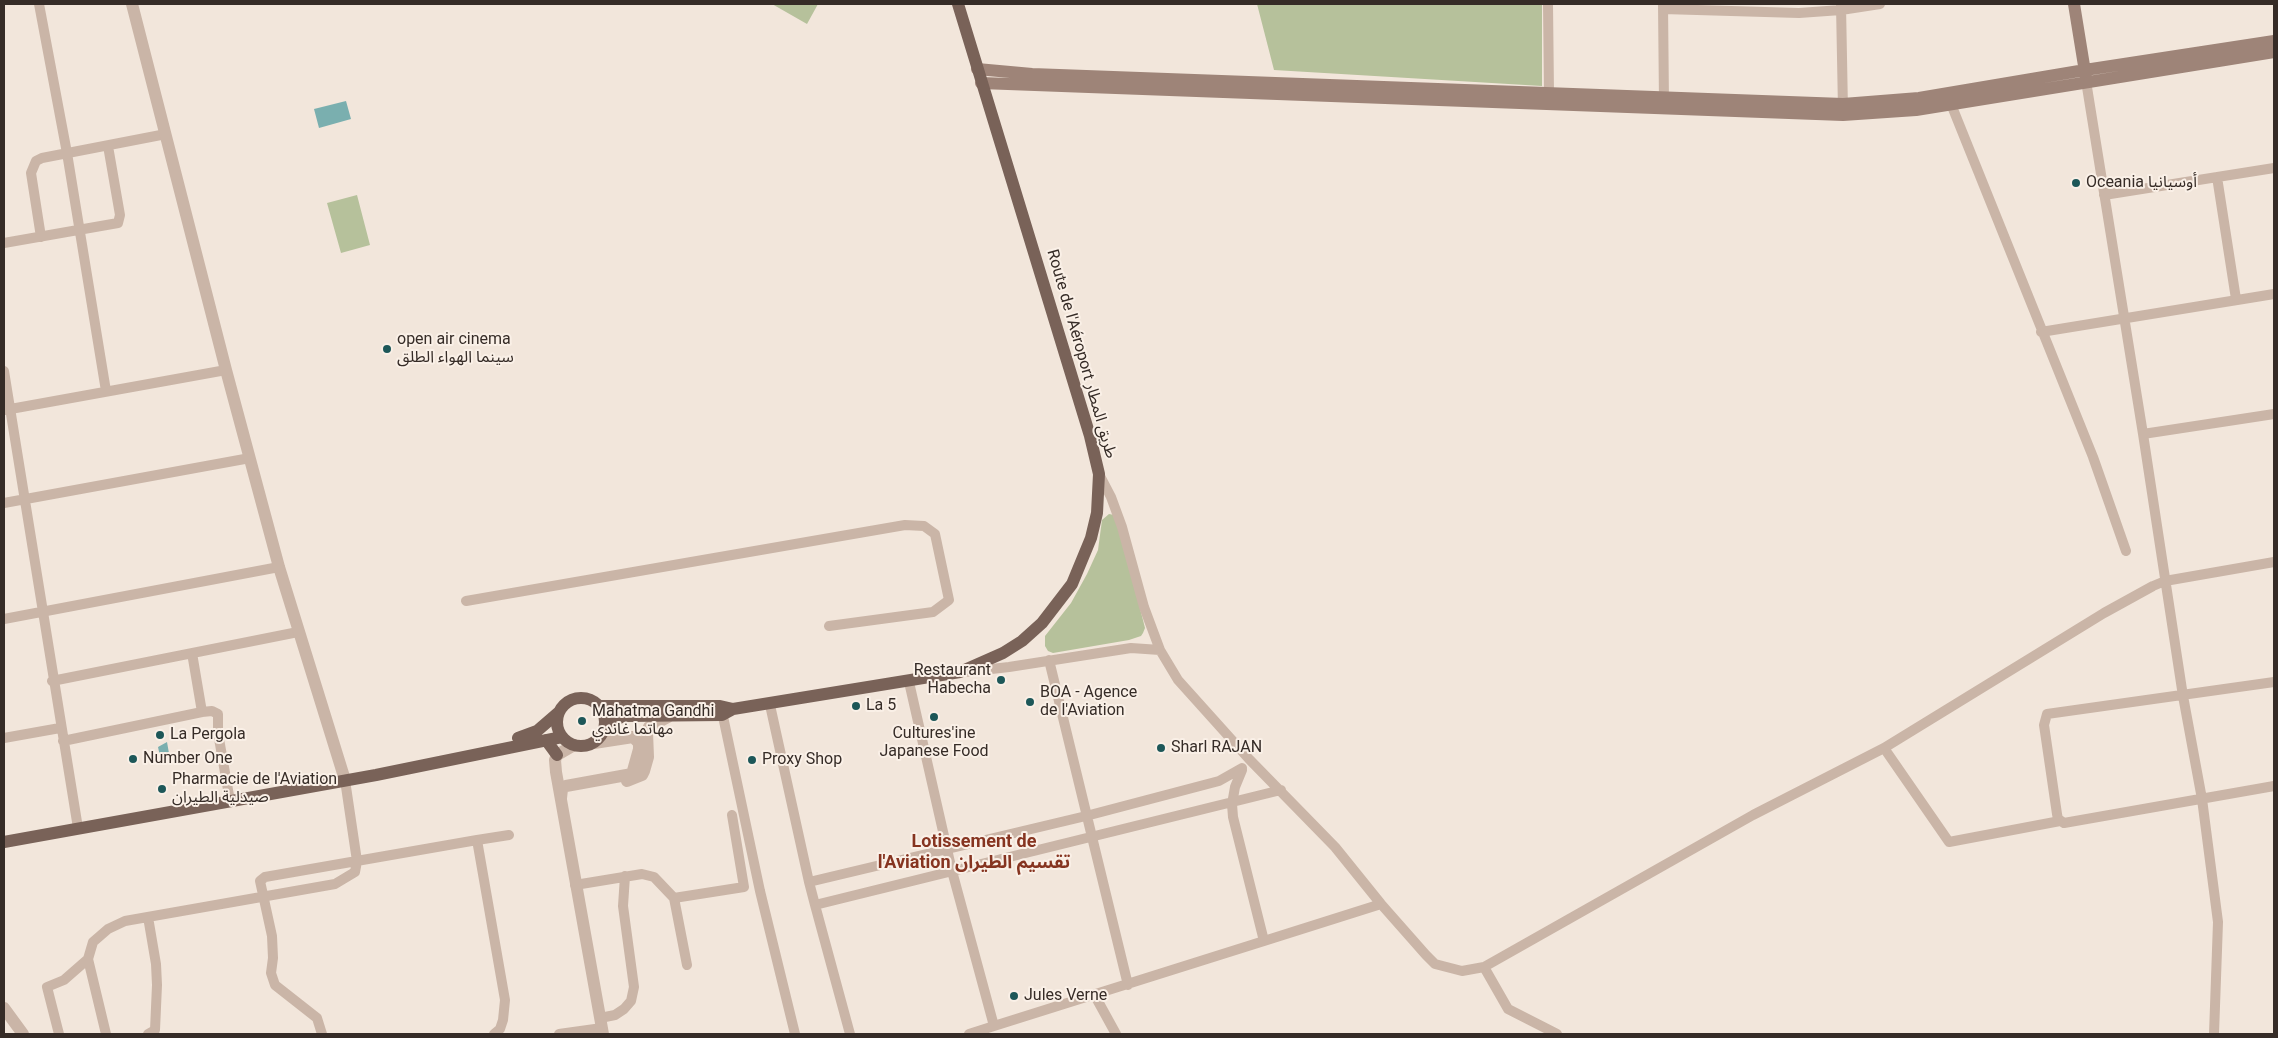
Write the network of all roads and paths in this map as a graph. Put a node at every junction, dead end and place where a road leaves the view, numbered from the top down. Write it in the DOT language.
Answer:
graph roads {
  1 [pos="40,4"];
  2 [pos="132,4"];
  3 [pos="958,4"];
  4 [pos="1548,4"];
  5 [pos="1880,4"];
  6 [pos="2074,4"];
  7 [pos="1663,6"];
  8 [pos="1841,7"];
  9 [pos="2274,41"];
  10 [pos="2274,52"];
  11 [pos="2168,63"];
  12 [pos="977,69"];
  13 [pos="2085,75"];
  14 [pos="981,83"];
  15 [pos="1284,89"];
  16 [pos="1548,93"];
  17 [pos="1664,103"];
  18 [pos="1951,104"];
  19 [pos="1843,110"];
  20 [pos="166,134"];
  21 [pos="108,146"];
  22 [pos="67,153"];
  23 [pos="2274,168"];
  24 [pos="2216,178"];
  25 [pos="2104,195"];
  26 [pos="79,231"];
  27 [pos="41,237"];
  28 [pos="4,243"];
  29 [pos="2274,294"];
  30 [pos="2236,299"];
  31 [pos="2124,317"];
  32 [pos="2041,332"];
  33 [pos="226,370"];
  34 [pos="4,371"];
  35 [pos="106,391"];
  36 [pos="7,409"];
  37 [pos="2274,414"];
  38 [pos="2143,434"];
  39 [pos="250,458"];
  40 [pos="1099,474"];
  41 [pos="25,500"];
  42 [pos="4,503"];
  43 [pos="2126,551"];
  44 [pos="2274,562"];
  45 [pos="279,567"];
  46 [pos="2166,581"];
  47 [pos="466,601"];
  48 [pos="43,611"];
  49 [pos="4,619"];
  50 [pos="829,626"];
  51 [pos="298,632"];
  52 [pos="1160,650"];
  53 [pos="192,653"];
  54 [pos="1050,660"];
  55 [pos="960,672"];
  56 [pos="52,681"];
  57 [pos="909,682"];
  58 [pos="2274,682"];
  59 [pos="2183,696"];
  60 [pos="770,705"];
  61 [pos="599,706"];
  62 [pos="725,710"];
  63 [pos="202,712"];
  64 [pos="559,712"];
  65 [pos="668,716"];
  66 [pos="605,726"];
  67 [pos="60,728"];
  68 [pos="562,737"];
  69 [pos="4,738"];
  70 [pos="546,740"];
  71 [pos="63,741"];
  72 [pos="594,743"];
  73 [pos="574,745"];
  74 [pos="1884,748"];
  75 [pos="479,752"];
  76 [pos="557,755"];
  77 [pos="1249,759"];
  78 [pos="1242,770"];
  79 [pos="345,780"];
  80 [pos="2274,786"];
  81 [pos="1281,790"];
  82 [pos="561,798"];
  83 [pos="2202,799"];
  84 [pos="230,801"];
  85 [pos="1232,804"];
  86 [pos="732,815"];
  87 [pos="1086,816"];
  88 [pos="2060,822"];
  89 [pos="78,828"];
  90 [pos="510,835"];
  91 [pos="1092,838"];
  92 [pos="477,840"];
  93 [pos="4,842"];
  94 [pos="947,848"];
  95 [pos="357,861"];
  96 [pos="952,871"];
  97 [pos="625,876"];
  98 [pos="810,882"];
  99 [pos="575,885"];
  100 [pos="262,897"];
  101 [pos="674,898"];
  102 [pos="1381,904"];
  103 [pos="815,905"];
  104 [pos="148,918"];
  105 [pos="1264,941"];
  106 [pos="88,959"];
  107 [pos="687,965"];
  108 [pos="1484,968"];
  109 [pos="1128,985"];
  110 [pos="1094,994"];
  111 [pos="4,1008"];
  112 [pos="994,1026"];
  113 [pos="601,1027"];
  114 [pos="23,1034"];
  115 [pos="59,1034"];
  116 [pos="106,1034"];
  117 [pos="148,1034"];
  118 [pos="322,1034"];
  119 [pos="494,1034"];
  120 [pos="559,1034"];
  121 [pos="795,1034"];
  122 [pos="850,1034"];
  123 [pos="969,1034"];
  124 [pos="1116,1034"];
  125 [pos="1557,1034"];
  126 [pos="2214,1034"];
  1 -- 22 [label="street"];
  2 -- 20 [label="street"];
  3 -- 12 [label="main road, Route de l'Aéroport طريق المطار"];
  4 -- 16 [label="street"];
  5 -- 8 [label="street"];
  6 -- 13 [label="main road"];
  7 -- 8 [label="street"];
  7 -- 17 [label="street"];
  8 -- 19 [label="street"];
  9 -- 11 [label="main road"];
  10 -- 11 [label="main road"];
  11 -- 13 [label="main road"];
  12 -- 14 [label="main road, Route de l'Aéroport طريق المطار"];
  12 -- 15 [label="main road"];
  13 -- 18 [label="main road"];
  13 -- 19 [label="main road"];
  13 -- 25 [label="street"];
  14 -- 15 [label="main road"];
  14 -- 40 [label="main road, Route de l'Aéroport طريق المطار"];
  15 -- 16 [label="main road"];
  15 -- 17 [label="main road"];
  16 -- 17 [label="main road"];
  17 -- 19 [label="main road"];
  18 -- 19 [label="main road"];
  18 -- 32 [label="street"];
  20 -- 21 [label="street"];
  20 -- 33 [label="street"];
  21 -- 22 [label="street"];
  21 -- 26 [label="street"];
  22 -- 26 [label="street"];
  22 -- 27 [label="street"];
  23 -- 24 [label="street"];
  24 -- 25 [label="street"];
  24 -- 30 [label="street"];
  25 -- 31 [label="street"];
  26 -- 27 [label="street"];
  26 -- 35 [label="street"];
  27 -- 28 [label="street"];
  29 -- 30 [label="street"];
  30 -- 31 [label="street"];
  31 -- 32 [label="street"];
  31 -- 38 [label="street"];
  32 -- 43 [label="street"];
  33 -- 35 [label="street"];
  33 -- 39 [label="street"];
  34 -- 36 [label="street"];
  35 -- 36 [label="street"];
  36 -- 41 [label="street"];
  37 -- 38 [label="street"];
  38 -- 46 [label="street"];
  39 -- 41 [label="street"];
  39 -- 45 [label="street"];
  40 -- 52 [label="street"];
  40 -- 55 [label="main road, Route de l'Aéroport طريق المطار"];
  41 -- 42 [label="street"];
  41 -- 48 [label="street"];
  44 -- 46 [label="street"];
  45 -- 48 [label="street"];
  45 -- 51 [label="street"];
  46 -- 59 [label="street"];
  46 -- 74 [label="street"];
  47 -- 50 [label="street"];
  48 -- 49 [label="street"];
  48 -- 56 [label="street"];
  51 -- 53 [label="street"];
  51 -- 79 [label="street"];
  52 -- 54 [label="street"];
  52 -- 77 [label="street"];
  53 -- 56 [label="street"];
  53 -- 63 [label="street"];
  54 -- 55 [label="street"];
  54 -- 87 [label="street"];
  55 -- 57 [label="main road, Route de l'Aéroport طريق المطار"];
  56 -- 67 [label="street"];
  57 -- 60 [label="main road, Route de l'Aéroport طريق المطار"];
  57 -- 94 [label="street"];
  58 -- 59 [label="street"];
  59 -- 83 [label="street"];
  59 -- 88 [label="street"];
  60 -- 62 [label="main road, Route de l'Aéroport طريق المطار"];
  60 -- 98 [label="street"];
  61 -- 62 [label="main road, Route de l'Aéroport طريق المطار"];
  61 -- 64 [label="main road"];
  61 -- 66 [label="main road"];
  62 -- 65 [label="main road, Route de l'Aéroport طريق المطار"];
  62 -- 121 [label="street"];
  63 -- 71 [label="street"];
  63 -- 84 [label="street"];
  64 -- 68 [label="main road"];
  64 -- 75 [label="main road"];
  65 -- 66 [label="main road, Route de l'Aéroport طريق المطار"];
  65 -- 82 [label="street"];
  66 -- 72 [label="main road"];
  67 -- 69 [label="street"];
  67 -- 71 [label="street"];
  68 -- 70 [label="main road"];
  68 -- 73 [label="main road"];
  70 -- 75 [label="main road"];
  70 -- 76 [label="main road"];
  71 -- 89 [label="street"];
  72 -- 73 [label="main road"];
  72 -- 82 [label="street"];
  73 -- 76 [label="street"];
  74 -- 88 [label="street"];
  74 -- 108 [label="street"];
  75 -- 79 [label="main road"];
  76 -- 82 [label="street"];
  77 -- 78 [label="street"];
  77 -- 81 [label="street"];
  78 -- 85 [label="street"];
  78 -- 87 [label="street"];
  79 -- 84 [label="main road"];
  79 -- 95 [label="street"];
  80 -- 83 [label="street"];
  81 -- 85 [label="street"];
  81 -- 102 [label="street"];
  82 -- 99 [label="street"];
  83 -- 88 [label="street"];
  83 -- 126 [label="street"];
  84 -- 89 [label="main road"];
  85 -- 91 [label="street"];
  85 -- 105 [label="street"];
  86 -- 101 [label="street"];
  87 -- 91 [label="street"];
  87 -- 94 [label="street"];
  89 -- 93 [label="main road"];
  90 -- 92 [label="street"];
  91 -- 96 [label="street"];
  91 -- 109 [label="street"];
  92 -- 95 [label="street"];
  92 -- 119 [label="street"];
  94 -- 96 [label="street"];
  94 -- 98 [label="street"];
  95 -- 100 [label="street"];
  95 -- 100 [label="street"];
  96 -- 103 [label="street"];
  96 -- 112 [label="street"];
  97 -- 99 [label="street"];
  97 -- 101 [label="street"];
  97 -- 113 [label="street"];
  98 -- 103 [label="street"];
  99 -- 113 [label="street"];
  100 -- 104 [label="street"];
  100 -- 118 [label="street"];
  101 -- 107 [label="street"];
  102 -- 105 [label="street"];
  102 -- 108 [label="street"];
  103 -- 122 [label="street"];
  104 -- 106 [label="street"];
  104 -- 117 [label="street"];
  105 -- 109 [label="street"];
  106 -- 115 [label="street"];
  106 -- 116 [label="street"];
  108 -- 125 [label="street"];
  109 -- 110 [label="street"];
  110 -- 112 [label="street"];
  110 -- 124 [label="street"];
  111 -- 114 [label="street"];
  112 -- 123 [label="street"];
  113 -- 120 [label="street"];
}
